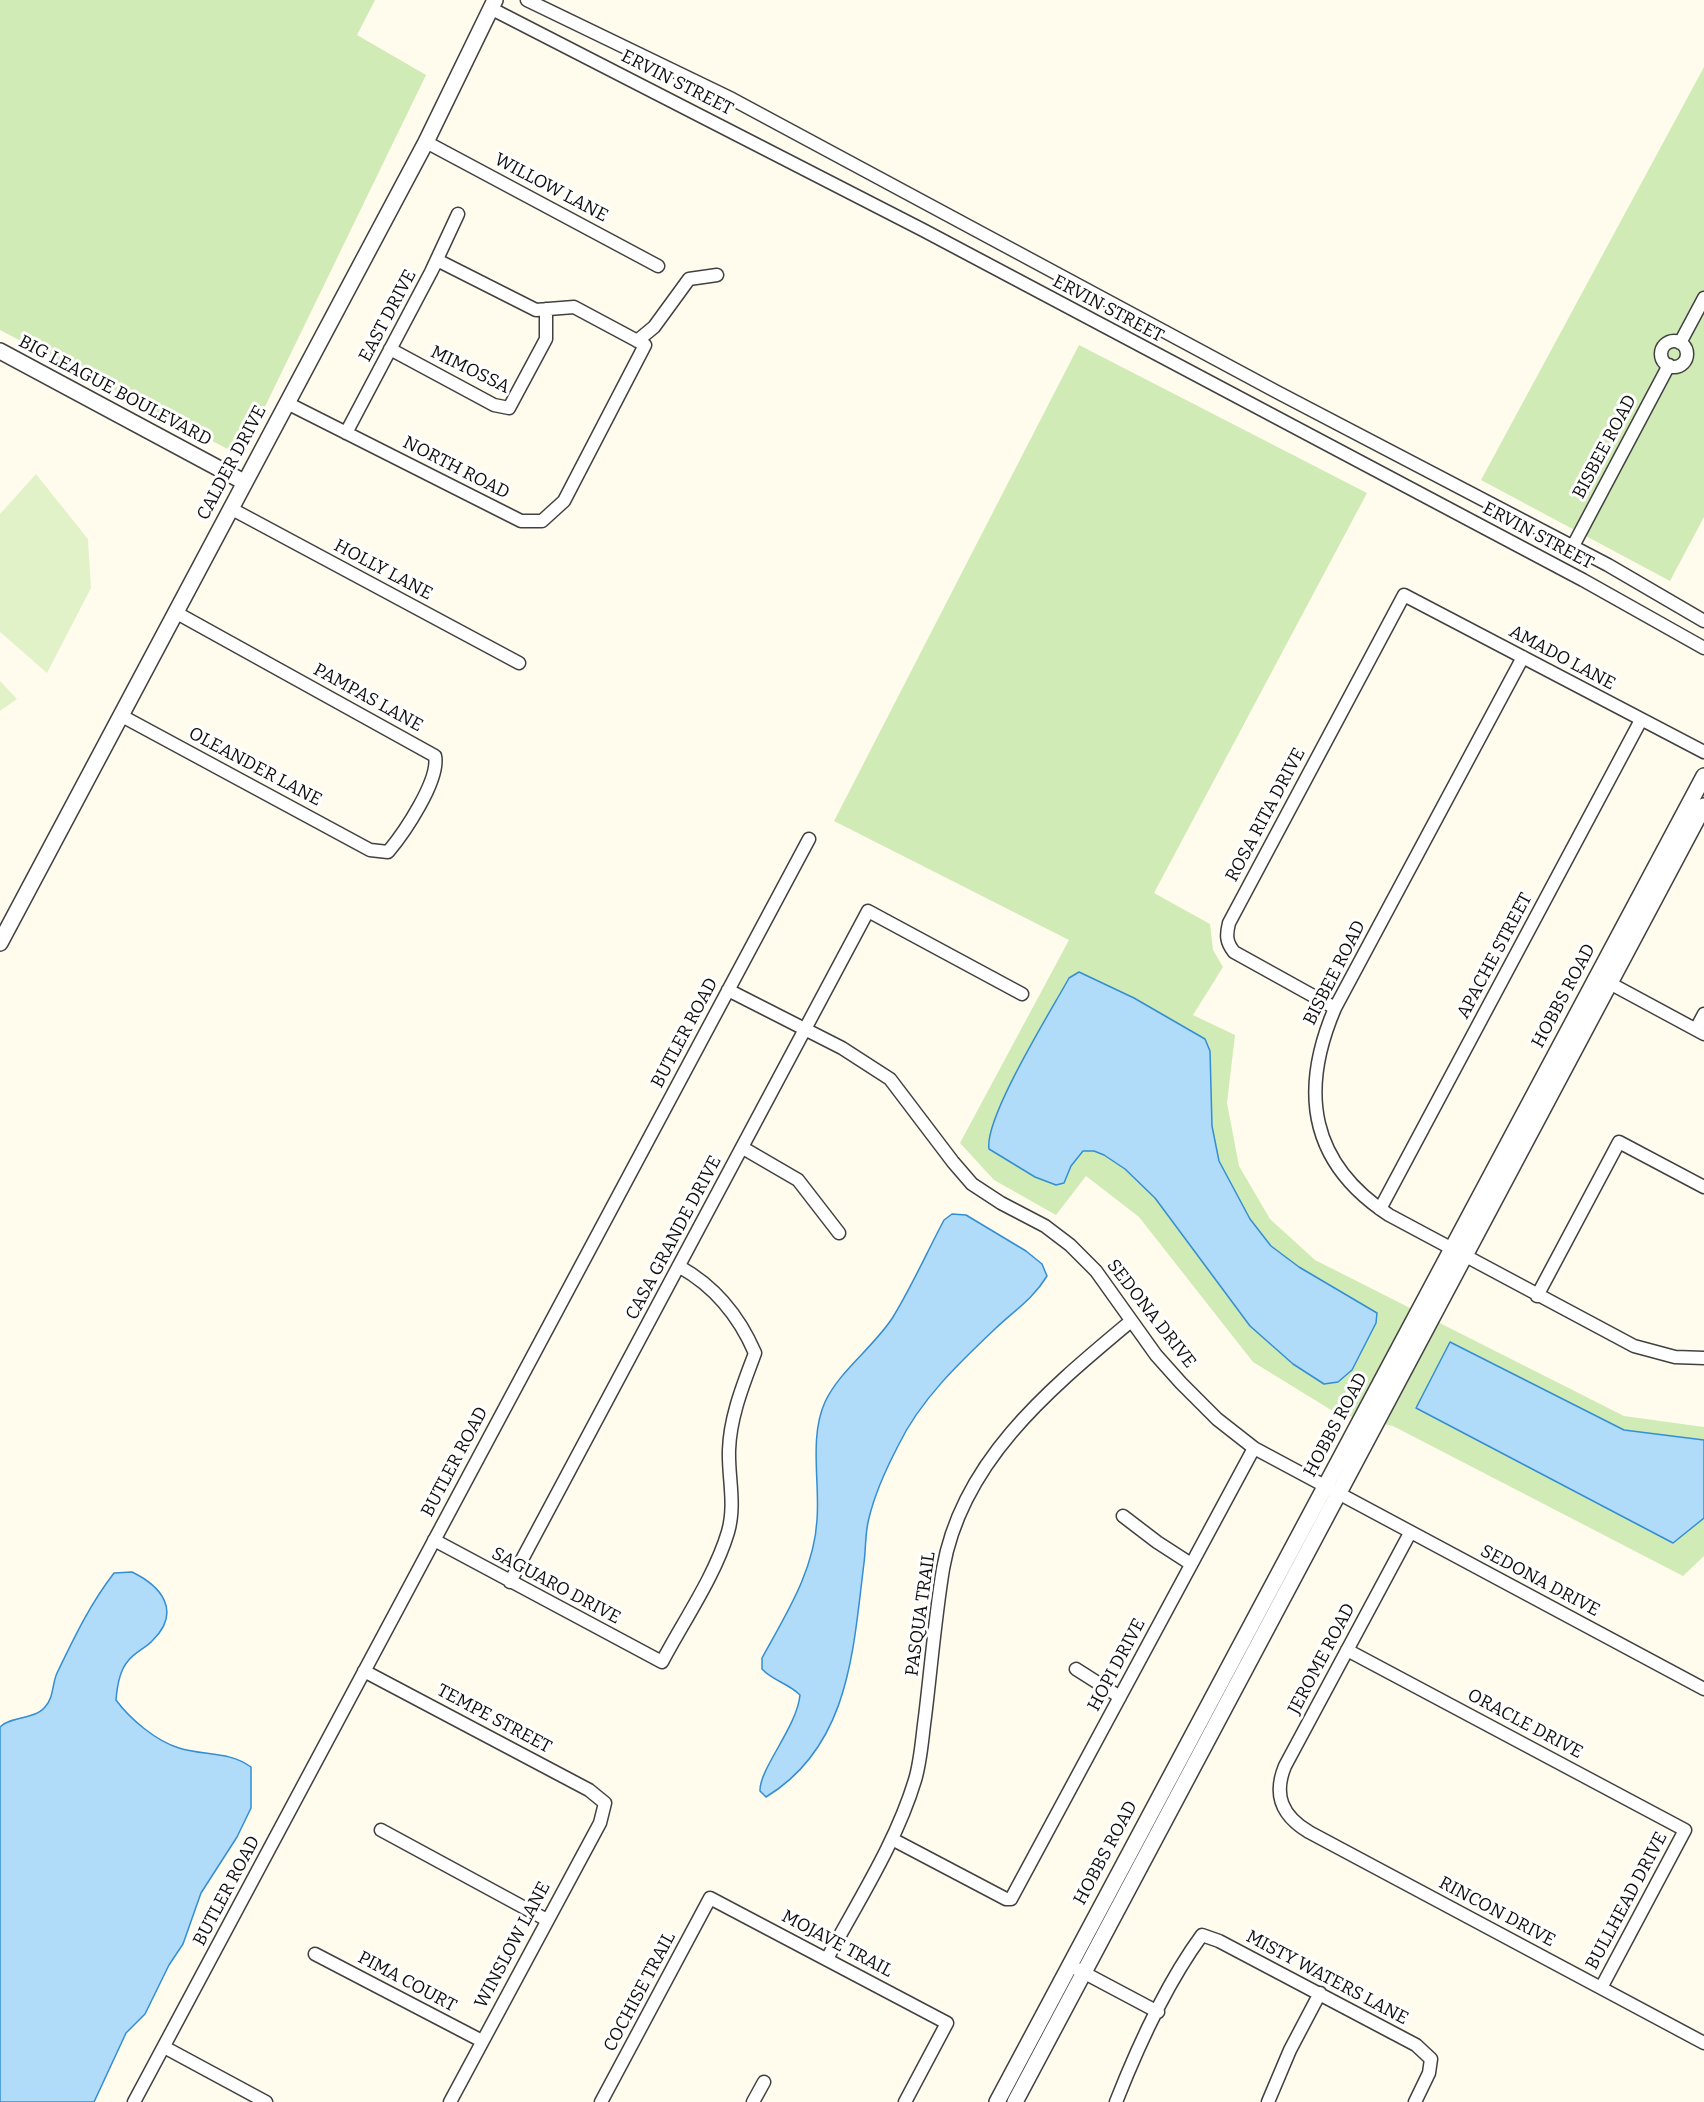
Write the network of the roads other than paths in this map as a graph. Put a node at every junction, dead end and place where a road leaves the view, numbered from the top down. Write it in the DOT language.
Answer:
graph roads {
  1 [pos="527,0"];
  2 [pos="493,5"];
  3 [pos="426,142"];
  4 [pos="458,214"];
  5 [pos="658,266"];
  6 [pos="431,272"];
  7 [pos="717,275"];
  8 [pos="1704,298"];
  9 [pos="546,309"];
  10 [pos="637,341"];
  11 [pos="1680,343"];
  12 [pos="390,350"];
  13 [pos="0,351"];
  14 [pos="1669,365"];
  15 [pos="287,403"];
  16 [pos="346,432"];
  17 [pos="244,482"];
  18 [pos="230,508"];
  19 [pos="1573,546"];
  20 [pos="1404,595"];
  21 [pos="175,612"];
  22 [pos="1704,621"];
  23 [pos="1704,648"];
  24 [pos="1523,657"];
  25 [pos="519,663"];
  26 [pos="120,715"];
  27 [pos="1641,720"];
  28 [pos="1704,752"];
  29 [pos="1704,776"];
  30 [pos="1704,807"];
  31 [pos="809,839"];
  32 [pos="373,850"];
  33 [pos="0,942"];
  34 [pos="1597,976"];
  35 [pos="1612,984"];
  36 [pos="728,990"];
  37 [pos="1022,994"];
  38 [pos="1335,1008"];
  39 [pos="1704,1014"];
  40 [pos="805,1030"];
  41 [pos="1700,1032"];
  42 [pos="743,1148"];
  43 [pos="1704,1187"];
  44 [pos="1380,1209"];
  45 [pos="839,1233"];
  46 [pos="1458,1253"];
  47 [pos="680,1267"];
  48 [pos="1537,1296"];
  49 [pos="1131,1321"];
  50 [pos="1704,1358"];
  51 [pos="1254,1448"];
  52 [pos="1331,1491"];
  53 [pos="1123,1516"];
  54 [pos="1410,1533"];
  55 [pos="434,1540"];
  56 [pos="1191,1564"];
  57 [pos="510,1582"];
  58 [pos="1347,1650"];
  59 [pos="1076,1669"];
  60 [pos="364,1671"];
  61 [pos="1704,1689"];
  62 [pos="1120,1697"];
  63 [pos="605,1803"];
  64 [pos="1281,1805"];
  65 [pos="381,1830"];
  66 [pos="1685,1830"];
  67 [pos="892,1839"];
  68 [pos="710,1898"];
  69 [pos="547,1920"];
  70 [pos="315,1954"];
  71 [pos="827,1959"];
  72 [pos="1069,1965"];
  73 [pos="1083,1973"];
  74 [pos="1601,1988"];
  75 [pos="1320,1993"];
  76 [pos="1158,2012"];
  77 [pos="482,2041"];
  78 [pos="1704,2043"];
  79 [pos="164,2047"];
  80 [pos="764,2082"];
  81 [pos="1000,2097"];
  82 [pos="1016,2101"];
  83 [pos="134,2102"];
  84 [pos="266,2102"];
  85 [pos="450,2102"];
  86 [pos="601,2102"];
  87 [pos="753,2102"];
  88 [pos="905,2102"];
  89 [pos="1116,2102"];
  90 [pos="1268,2102"];
  91 [pos="1415,2102"];
  1 -- 19 [label="street, ERVIN STREET"];
  2 -- 3 [label="street, CALDER DRIVE"];
  2 -- 23 [label="street, ERVIN STREET"];
  3 -- 5 [label="street, WILLOW LANE"];
  3 -- 15 [label="street, CALDER DRIVE"];
  4 -- 6 [label="street, EAST DRIVE"];
  6 -- 9 [label="street"];
  6 -- 12 [label="street, EAST DRIVE"];
  7 -- 10 [label="street"];
  8 -- 11 [label="street"];
  9 -- 10 [label="street"];
  9 -- 12 [label="street, MIMOSSA"];
  10 -- 16 [label="street, NORTH ROAD"];
  11 -- 14 [label="street"];
  11 -- 14 [label="street"];
  12 -- 16 [label="street, EAST DRIVE"];
  13 -- 17 [label="street, BIG LEAGUE BOULEVARD"];
  14 -- 19 [label="street, BISBEE ROAD"];
  15 -- 16 [label="street, NORTH ROAD"];
  15 -- 17 [label="street, CALDER DRIVE"];
  17 -- 18 [label="street, CALDER DRIVE"];
  18 -- 21 [label="street, CALDER DRIVE"];
  18 -- 25 [label="street, HOLLY LANE"];
  19 -- 22 [label="street, ERVIN STREET"];
  20 -- 24 [label="street, AMADO LANE"];
  20 -- 38 [label="street, ROSA RITA DRIVE"];
  21 -- 26 [label="street, CALDER DRIVE"];
  21 -- 32 [label="street, PAMPAS LANE"];
  24 -- 27 [label="street, AMADO LANE"];
  24 -- 38 [label="street, BISBEE ROAD"];
  26 -- 32 [label="street, OLEANDER LANE"];
  26 -- 33 [label="street, CALDER DRIVE"];
  27 -- 28 [label="street, AMADO LANE"];
  27 -- 44 [label="street, APACHE STREET"];
  29 -- 34 [label="street, HOBBS ROAD"];
  30 -- 35 [label="street, HOBBS ROAD"];
  31 -- 36 [label="street, BUTLER ROAD"];
  34 -- 35 [label="street"];
  34 -- 46 [label="street, HOBBS ROAD"];
  35 -- 41 [label="street"];
  35 -- 46 [label="street, HOBBS ROAD"];
  36 -- 40 [label="street, SEDONA DRIVE"];
  36 -- 55 [label="street, BUTLER ROAD"];
  37 -- 40 [label="street, CASA GRANDE DRIVE"];
  38 -- 44 [label="street, BISBEE ROAD"];
  39 -- 41 [label="street"];
  40 -- 42 [label="street, CASA GRANDE DRIVE"];
  40 -- 49 [label="street, SEDONA DRIVE"];
  42 -- 45 [label="street"];
  42 -- 47 [label="street, CASA GRANDE DRIVE"];
  43 -- 48 [label="street"];
  44 -- 46 [label="street, BISBEE ROAD"];
  46 -- 48 [label="street, BISBEE ROAD"];
  46 -- 52 [label="street, HOBBS ROAD"];
  47 -- 57 [label="street, CASA GRANDE DRIVE"];
  47 -- 57 [label="street, SAGUARO DRIVE"];
  48 -- 50 [label="street, BISBEE ROAD"];
  49 -- 51 [label="street, SEDONA DRIVE"];
  49 -- 67 [label="street, PASQUA TRAIL"];
  51 -- 52 [label="street, SEDONA DRIVE"];
  51 -- 56 [label="street, HOPI DRIVE"];
  52 -- 54 [label="street, SEDONA DRIVE"];
  52 -- 72 [label="street, HOBBS ROAD"];
  52 -- 73 [label="street, HOBBS ROAD"];
  53 -- 56 [label="street"];
  54 -- 58 [label="street, JEROME ROAD"];
  54 -- 61 [label="street, SEDONA DRIVE"];
  55 -- 57 [label="street, SAGUARO DRIVE"];
  55 -- 60 [label="street, BUTLER ROAD"];
  56 -- 62 [label="street, HOPI DRIVE"];
  58 -- 64 [label="street, JEROME ROAD"];
  58 -- 66 [label="street, ORACLE DRIVE"];
  59 -- 62 [label="street"];
  60 -- 63 [label="street, TEMPE STREET"];
  60 -- 79 [label="street, BUTLER ROAD"];
  62 -- 67 [label="street, HOPI DRIVE"];
  63 -- 69 [label="street, WINSLOW LANE"];
  64 -- 74 [label="street, RINCON DRIVE"];
  65 -- 69 [label="street"];
  66 -- 74 [label="street, BULLHEAD DRIVE"];
  67 -- 71 [label="street, PASQUA TRAIL"];
  68 -- 71 [label="street, MOJAVE TRAIL"];
  68 -- 86 [label="street, COCHISE TRAIL"];
  69 -- 77 [label="street, WINSLOW LANE"];
  70 -- 77 [label="street, PIMA COURT"];
  71 -- 88 [label="street, MOJAVE TRAIL"];
  72 -- 73 [label="street"];
  72 -- 81 [label="street, HOBBS ROAD"];
  73 -- 76 [label="street"];
  73 -- 82 [label="street, HOBBS ROAD"];
  74 -- 78 [label="street, RINCON DRIVE"];
  75 -- 76 [label="street, MISTY WATERS LANE"];
  75 -- 90 [label="street"];
  75 -- 91 [label="street, MISTY WATERS LANE"];
  76 -- 89 [label="street"];
  77 -- 85 [label="street, WINSLOW LANE"];
  79 -- 83 [label="street, BUTLER ROAD"];
  79 -- 84 [label="street"];
  80 -- 87 [label="street"];
  81 -- 82 [label="street, HOBBS ROAD"];
}
